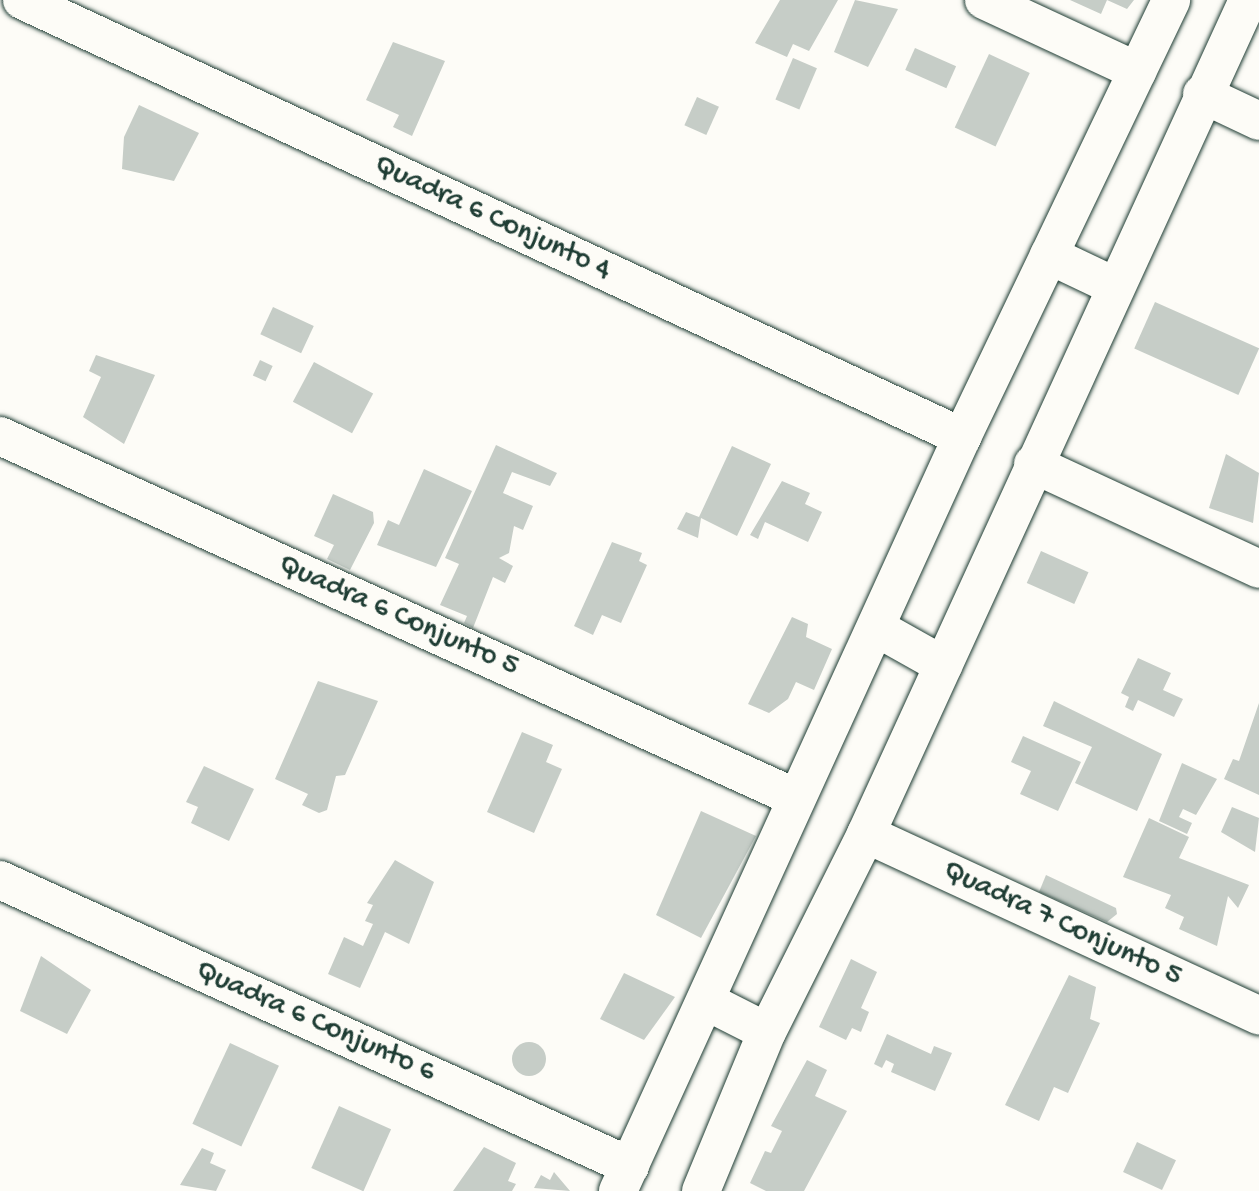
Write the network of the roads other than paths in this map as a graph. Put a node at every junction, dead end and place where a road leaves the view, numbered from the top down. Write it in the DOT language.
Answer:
graph roads {
  1 [pos="22,0"];
  2 [pos="984,0"];
  3 [pos="1171,0"];
  4 [pos="1248,0"];
  5 [pos="1137,71"];
  6 [pos="1202,94"];
  7 [pos="1259,121"];
  8 [pos="1049,255"];
  9 [pos="1114,286"];
  10 [pos="0,436"];
  11 [pos="962,437"];
  12 [pos="1033,464"];
  13 [pos="1259,569"];
  14 [pos="877,628"];
  15 [pos="943,665"];
  16 [pos="796,798"];
  17 [pos="866,834"];
  18 [pos="0,880"];
  19 [pos="706,1001"];
  20 [pos="1259,1016"];
  21 [pos="767,1032"];
  22 [pos="624,1178"];
  23 [pos="701,1191"];
  1 -- 11 [label="street, Quadra 6 Conjunto 4"];
  2 -- 5 [label="street"];
  3 -- 5 [label="street"];
  4 -- 6 [label="street"];
  5 -- 8 [label="street"];
  6 -- 7 [label="street"];
  6 -- 9 [label="street"];
  8 -- 9 [label="street"];
  8 -- 11 [label="street"];
  9 -- 12 [label="street"];
  10 -- 16 [label="street, Quadra 6 Conjunto 5"];
  11 -- 14 [label="street"];
  12 -- 13 [label="street"];
  12 -- 15 [label="street"];
  14 -- 15 [label="street"];
  14 -- 16 [label="street"];
  15 -- 17 [label="street"];
  16 -- 19 [label="street"];
  17 -- 20 [label="street, Quadra 7 Conjunto 5"];
  17 -- 21 [label="street"];
  18 -- 22 [label="street, Quadra 6 Conjunto 6"];
  19 -- 21 [label="street"];
  19 -- 22 [label="street"];
  21 -- 23 [label="street"];
}
